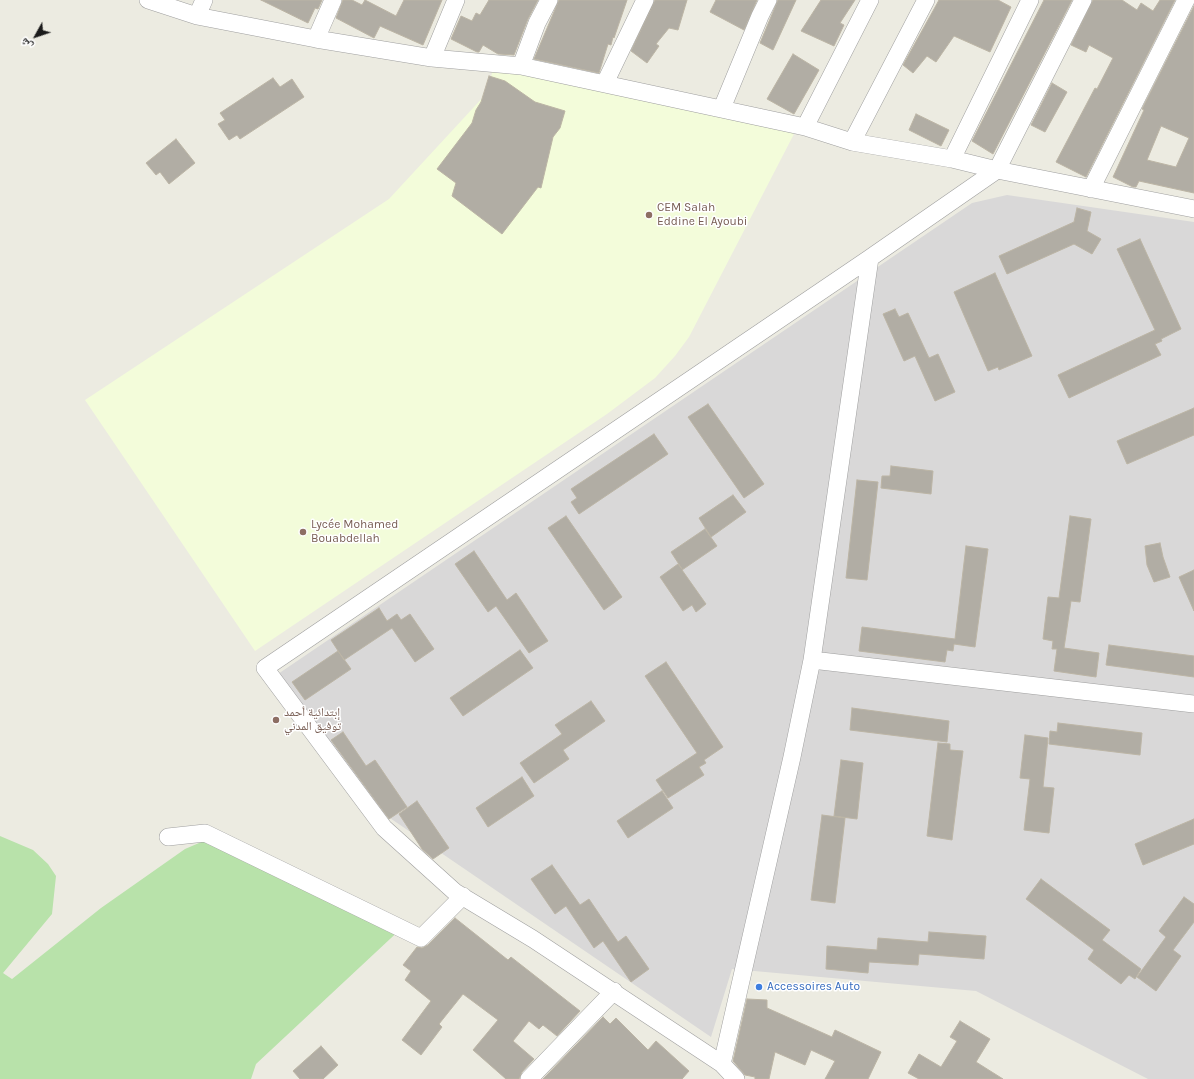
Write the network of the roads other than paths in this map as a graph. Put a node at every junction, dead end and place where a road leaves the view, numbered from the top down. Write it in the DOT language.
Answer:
graph roads {
  1 [pos="148,0"];
  2 [pos="204,0"];
  3 [pos="333,0"];
  4 [pos="456,0"];
  5 [pos="549,0"];
  6 [pos="645,0"];
  7 [pos="768,0"];
  8 [pos="870,0"];
  9 [pos="926,0"];
  10 [pos="1030,0"];
  11 [pos="1083,0"];
  12 [pos="1186,0"];
  13 [pos="197,16"];
  14 [pos="316,39"];
  15 [pos="432,58"];
  16 [pos="521,66"];
  17 [pos="605,83"];
  18 [pos="722,108"];
  19 [pos="805,127"];
  20 [pos="852,142"];
  21 [pos="952,159"];
  22 [pos="997,170"];
  23 [pos="1091,188"];
  24 [pos="1194,209"];
  25 [pos="870,258"];
  26 [pos="812,660"];
  27 [pos="1194,704"];
  28 [pos="168,837"];
  29 [pos="463,896"];
  30 [pos="614,992"];
  31 [pos="722,1064"];
  32 [pos="529,1079"];
  33 [pos="736,1079"];
  1 -- 13 [label="street"];
  2 -- 13 [label="street"];
  3 -- 14 [label="street"];
  4 -- 15 [label="street"];
  5 -- 16 [label="street"];
  6 -- 17 [label="street"];
  7 -- 18 [label="street"];
  8 -- 19 [label="street"];
  9 -- 20 [label="street"];
  10 -- 21 [label="street"];
  11 -- 22 [label="street"];
  12 -- 23 [label="street"];
  13 -- 14 [label="street"];
  14 -- 15 [label="street"];
  15 -- 16 [label="street"];
  16 -- 17 [label="street"];
  17 -- 18 [label="street"];
  18 -- 19 [label="street"];
  19 -- 20 [label="street"];
  20 -- 21 [label="street"];
  21 -- 22 [label="street"];
  22 -- 23 [label="street"];
  22 -- 25 [label="street"];
  23 -- 24 [label="street"];
  25 -- 26 [label="street"];
  25 -- 29 [label="street"];
  26 -- 27 [label="street"];
  26 -- 31 [label="street"];
  28 -- 29 [label="street"];
  29 -- 30 [label="street"];
  30 -- 31 [label="street"];
  30 -- 32 [label="street"];
  31 -- 33 [label="street"];
}
